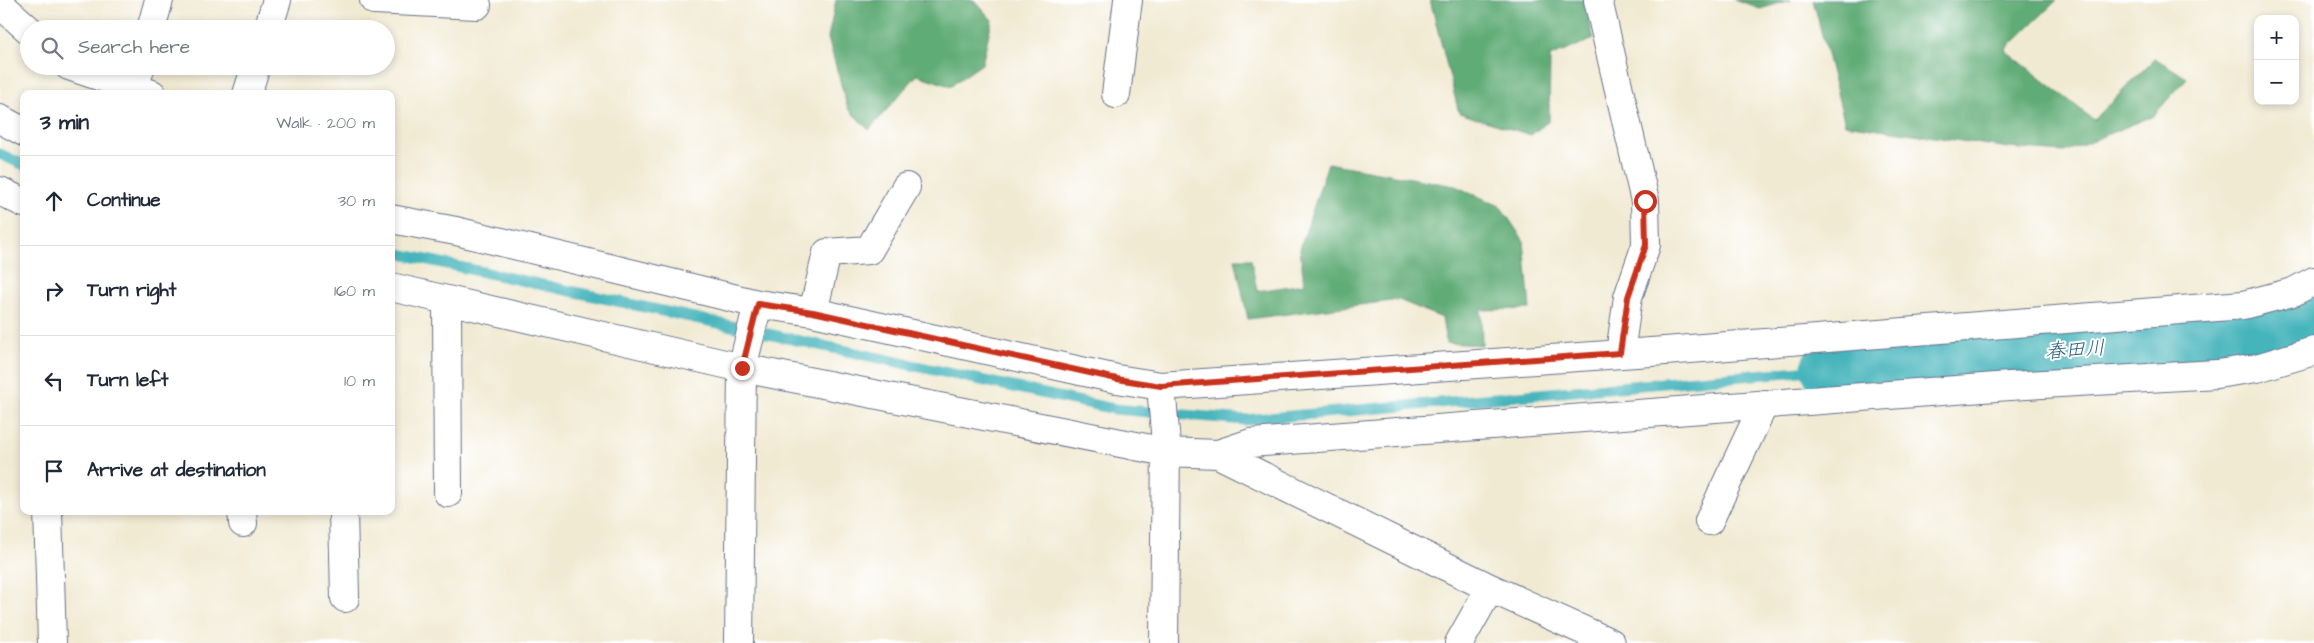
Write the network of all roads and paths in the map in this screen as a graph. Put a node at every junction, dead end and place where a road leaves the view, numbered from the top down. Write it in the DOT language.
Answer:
graph roads {
  1 [pos="159,0"];
  2 [pos="277,0"];
  3 [pos="374,0"];
  4 [pos="1128,0"];
  5 [pos="1598,0"];
  6 [pos="0,4"];
  7 [pos="477,5"];
  8 [pos="153,20"];
  9 [pos="271,20"];
  10 [pos="20,22"];
  11 [pos="108,75"];
  12 [pos="253,75"];
  13 [pos="142,83"];
  14 [pos="248,90"];
  15 [pos="1116,94"];
  16 [pos="0,119"];
  17 [pos="20,130"];
  18 [pos="906,186"];
  19 [pos="0,191"];
  20 [pos="20,201"];
  21 [pos="395,220"];
  22 [pos="2314,281"];
  23 [pos="395,288"];
  24 [pos="446,300"];
  25 [pos="758,304"];
  26 [pos="813,312"];
  27 [pos="2314,351"];
  28 [pos="1620,353"];
  29 [pos="742,368"];
  30 [pos="1161,386"];
  31 [pos="1764,404"];
  32 [pos="1166,447"];
  33 [pos="1218,454"];
  34 [pos="448,493"];
  35 [pos="48,515"];
  36 [pos="343,515"];
  37 [pos="1710,520"];
  38 [pos="1490,588"];
  39 [pos="346,598"];
  40 [pos="52,643"];
  41 [pos="739,643"];
  42 [pos="1164,643"];
  43 [pos="1460,643"];
  44 [pos="1612,643"];
  1 -- 8 [label="street"];
  2 -- 9 [label="street"];
  3 -- 7 [label="street"];
  4 -- 15 [label="street"];
  5 -- 28 [label="street"];
  6 -- 10 [label="street"];
  11 -- 13 [label="street"];
  12 -- 14 [label="street"];
  16 -- 17 [label="street"];
  18 -- 26 [label="street"];
  19 -- 20 [label="street"];
  21 -- 25 [label="street"];
  22 -- 28 [label="street"];
  23 -- 24 [label="street"];
  24 -- 29 [label="street"];
  24 -- 34 [label="street"];
  25 -- 26 [label="street"];
  25 -- 29 [label="street"];
  26 -- 30 [label="street"];
  27 -- 31 [label="street"];
  28 -- 30 [label="street"];
  29 -- 32 [label="street"];
  29 -- 41 [label="street"];
  30 -- 32 [label="street"];
  31 -- 33 [label="street"];
  31 -- 37 [label="street"];
  32 -- 33 [label="street"];
  32 -- 42 [label="street"];
  33 -- 38 [label="street"];
  35 -- 40 [label="street"];
  36 -- 39 [label="street"];
  38 -- 43 [label="street"];
  38 -- 44 [label="street"];
}
